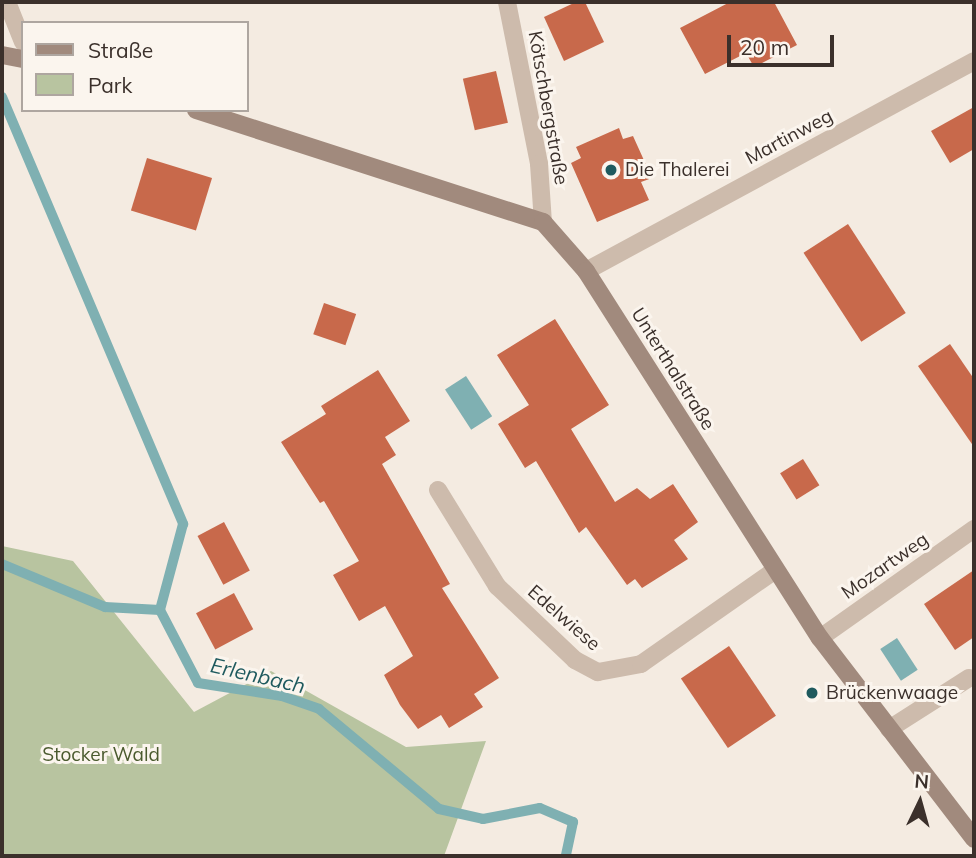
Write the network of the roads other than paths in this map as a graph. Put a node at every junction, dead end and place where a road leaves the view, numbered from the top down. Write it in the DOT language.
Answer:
graph roads {
  1 [pos="6,2"];
  2 [pos="507,2"];
  3 [pos="21,37"];
  4 [pos="974,61"];
  5 [pos="202,112"];
  6 [pos="543,222"];
  7 [pos="586,271"];
  8 [pos="438,490"];
  9 [pos="974,529"];
  10 [pos="775,570"];
  11 [pos="820,638"];
  12 [pos="969,678"];
  13 [pos="889,729"];
  14 [pos="974,839"];
  1 -- 3 [label="street"];
  2 -- 6 [label="street, Kötschbergstraße"];
  4 -- 7 [label="street, Martinweg"];
  5 -- 6 [label="street"];
  6 -- 7 [label="street, Unterthalstraße"];
  7 -- 10 [label="street, Unterthalstraße"];
  8 -- 10 [label="street, Edelwiese"];
  9 -- 11 [label="street, Mozartweg"];
  10 -- 11 [label="street, Unterthalstraße"];
  11 -- 13 [label="street, Unterthalstraße"];
  12 -- 13 [label="street"];
  13 -- 14 [label="street, Unterthalstraße"];
}
